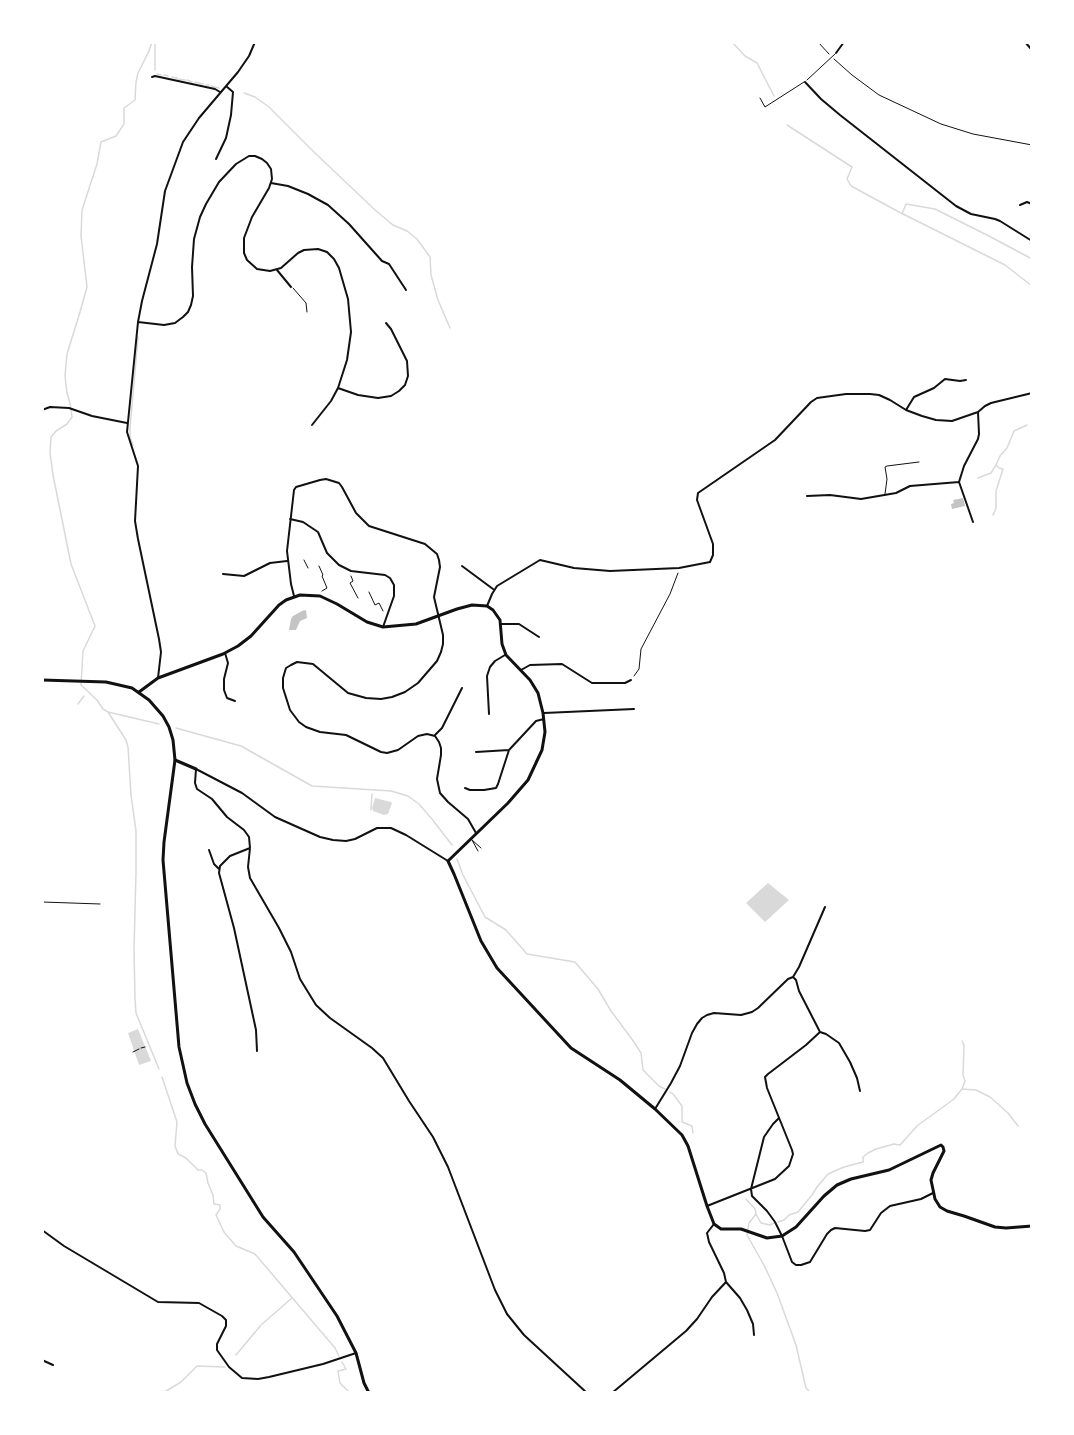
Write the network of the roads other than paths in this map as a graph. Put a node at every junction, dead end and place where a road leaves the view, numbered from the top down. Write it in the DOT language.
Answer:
graph roads {
  1 [pos="255,42"];
  2 [pos="844,42"];
  3 [pos="1025,42"];
  4 [pos="1032,50"];
  5 [pos="836,53"];
  6 [pos="152,77"];
  7 [pos="805,82"];
  8 [pos="226,86"];
  9 [pos="220,92"];
  10 [pos="760,98"];
  11 [pos="216,159"];
  12 [pos="271,183"];
  13 [pos="1032,204"];
  14 [pos="1020,205"];
  15 [pos="1032,241"];
  16 [pos="277,270"];
  17 [pos="291,287"];
  18 [pos="406,290"];
  19 [pos="308,312"];
  20 [pos="138,322"];
  21 [pos="386,323"];
  22 [pos="966,380"];
  23 [pos="338,388"];
  24 [pos="1032,393"];
  25 [pos="42,410"];
  26 [pos="906,410"];
  27 [pos="978,412"];
  28 [pos="127,423"];
  29 [pos="312,425"];
  30 [pos="919,462"];
  31 [pos="959,482"];
  32 [pos="885,495"];
  33 [pos="807,496"];
  34 [pos="290,519"];
  35 [pos="973,522"];
  36 [pos="287,561"];
  37 [pos="462,566"];
  38 [pos="223,574"];
  39 [pos="494,590"];
  40 [pos="294,596"];
  41 [pos="487,606"];
  42 [pos="438,616"];
  43 [pos="501,624"];
  44 [pos="383,627"];
  45 [pos="539,637"];
  46 [pos="225,653"];
  47 [pos="506,655"];
  48 [pos="521,670"];
  49 [pos="158,678"];
  50 [pos="42,680"];
  51 [pos="631,680"];
  52 [pos="462,688"];
  53 [pos="139,692"];
  54 [pos="235,701"];
  55 [pos="634,709"];
  56 [pos="543,713"];
  57 [pos="489,714"];
  58 [pos="544,719"];
  59 [pos="435,736"];
  60 [pos="509,750"];
  61 [pos="476,752"];
  62 [pos="176,760"];
  63 [pos="196,769"];
  64 [pos="465,788"];
  65 [pos="476,833"];
  66 [pos="471,839"];
  67 [pos="250,848"];
  68 [pos="481,848"];
  69 [pos="209,850"];
  70 [pos="478,851"];
  71 [pos="447,861"];
  72 [pos="219,869"];
  73 [pos="825,907"];
  74 [pos="793,977"];
  75 [pos="820,1032"];
  76 [pos="257,1051"];
  77 [pos="860,1091"];
  78 [pos="655,1109"];
  79 [pos="779,1118"];
  80 [pos="750,1189"];
  81 [pos="933,1193"];
  82 [pos="707,1206"];
  83 [pos="714,1224"];
  84 [pos="1032,1226"];
  85 [pos="42,1230"];
  86 [pos="782,1236"];
  87 [pos="726,1282"];
  88 [pos="754,1335"];
  89 [pos="356,1353"];
  90 [pos="42,1360"];
  91 [pos="53,1365"];
  92 [pos="369,1393"];
  93 [pos="587,1393"];
  94 [pos="612,1393"];
  1 -- 8 [label="street"];
  2 -- 5 [label="street"];
  3 -- 4 [label="street"];
  5 -- 7 [label="lane"];
  6 -- 9 [label="street"];
  7 -- 10 [label="lane"];
  7 -- 15 [label="street"];
  8 -- 9 [label="street"];
  8 -- 11 [label="street"];
  9 -- 20 [label="street"];
  12 -- 16 [label="street"];
  12 -- 18 [label="street"];
  12 -- 20 [label="street"];
  13 -- 14 [label="street"];
  16 -- 17 [label="street"];
  16 -- 23 [label="street"];
  17 -- 19 [label="lane"];
  20 -- 28 [label="street"];
  21 -- 23 [label="street"];
  22 -- 26 [label="street"];
  23 -- 29 [label="street"];
  24 -- 27 [label="street"];
  25 -- 28 [label="street"];
  26 -- 27 [label="street"];
  26 -- 39 [label="street"];
  27 -- 31 [label="street"];
  28 -- 49 [label="street"];
  30 -- 32 [label="lane"];
  31 -- 32 [label="street"];
  31 -- 35 [label="street"];
  32 -- 33 [label="street"];
  34 -- 36 [label="street"];
  34 -- 42 [label="street"];
  34 -- 44 [label="street"];
  36 -- 38 [label="street"];
  36 -- 40 [label="street"];
  37 -- 39 [label="street"];
  39 -- 41 [label="street"];
  40 -- 44 [label="street"];
  40 -- 46 [label="street"];
  41 -- 42 [label="street"];
  41 -- 43 [label="street"];
  42 -- 44 [label="street"];
  42 -- 59 [label="street"];
  43 -- 45 [label="street"];
  43 -- 47 [label="street"];
  46 -- 49 [label="street"];
  46 -- 54 [label="street"];
  47 -- 48 [label="street"];
  47 -- 57 [label="street"];
  48 -- 51 [label="street"];
  48 -- 56 [label="street"];
  49 -- 53 [label="street"];
  50 -- 53 [label="street"];
  52 -- 59 [label="street"];
  53 -- 62 [label="street"];
  55 -- 56 [label="street"];
  56 -- 58 [label="street"];
  58 -- 60 [label="street"];
  58 -- 65 [label="street"];
  59 -- 65 [label="street"];
  60 -- 61 [label="street"];
  60 -- 64 [label="street"];
  62 -- 63 [label="street"];
  62 -- 89 [label="street"];
  63 -- 67 [label="street"];
  63 -- 71 [label="street"];
  65 -- 66 [label="street"];
  66 -- 68 [label="lane"];
  66 -- 70 [label="lane"];
  66 -- 71 [label="street"];
  67 -- 72 [label="street"];
  67 -- 93 [label="street"];
  69 -- 72 [label="street"];
  71 -- 78 [label="street"];
  72 -- 76 [label="street"];
  73 -- 74 [label="street"];
  74 -- 75 [label="street"];
  74 -- 78 [label="street"];
  75 -- 77 [label="street"];
  75 -- 79 [label="street"];
  78 -- 82 [label="street"];
  79 -- 80 [label="street"];
  79 -- 80 [label="street"];
  80 -- 82 [label="street"];
  80 -- 86 [label="street"];
  81 -- 84 [label="street"];
  81 -- 86 [label="street"];
  81 -- 86 [label="street"];
  82 -- 83 [label="street"];
  83 -- 86 [label="street"];
  83 -- 87 [label="street"];
  85 -- 89 [label="street"];
  87 -- 88 [label="street"];
  87 -- 94 [label="street"];
  89 -- 92 [label="street"];
  90 -- 91 [label="street"];
}
